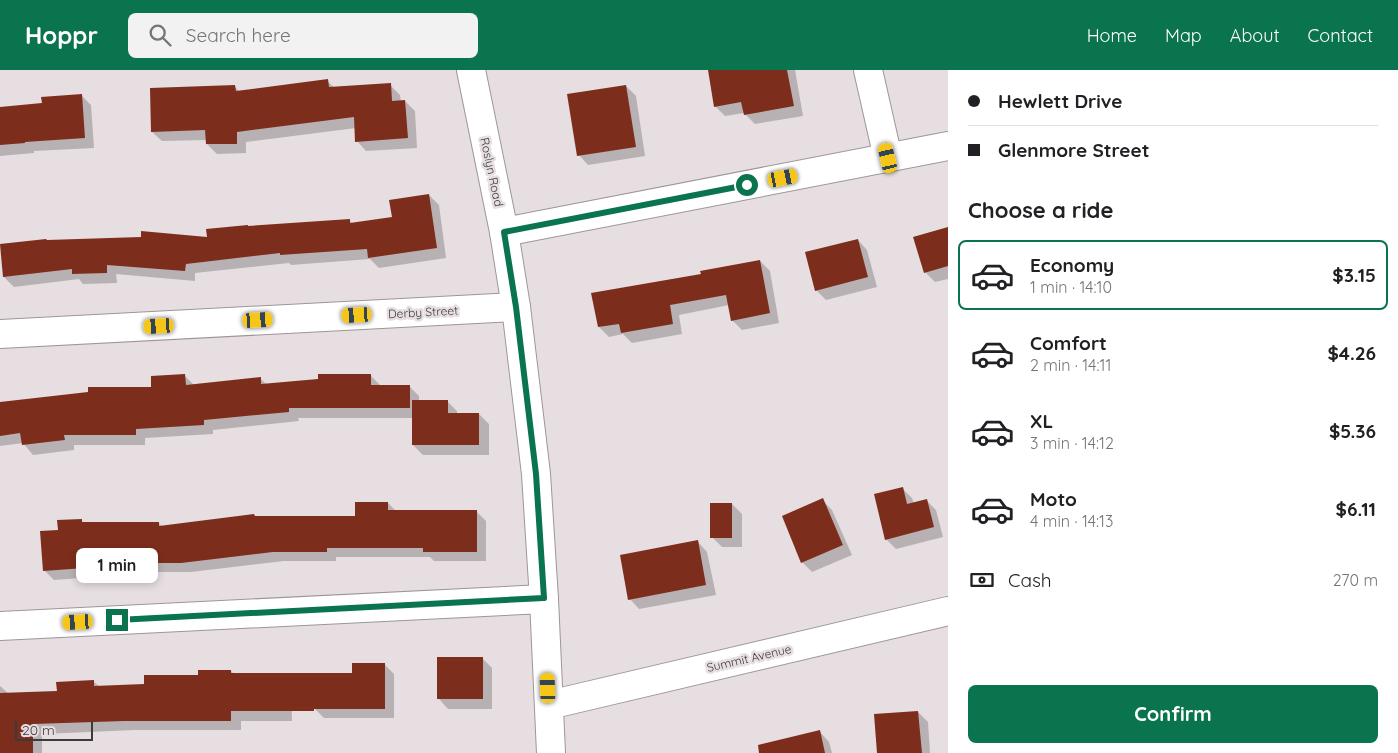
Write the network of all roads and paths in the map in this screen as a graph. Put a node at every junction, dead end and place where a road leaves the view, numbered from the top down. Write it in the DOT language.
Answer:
graph roads {
  1 [pos="471,70"];
  2 [pos="868,70"];
  3 [pos="948,146"];
  4 [pos="888,158"];
  5 [pos="504,232"];
  6 [pos="516,307"];
  7 [pos="0,334"];
  8 [pos="544,598"];
  9 [pos="948,611"];
  10 [pos="0,626"];
  11 [pos="549,706"];
  12 [pos="551,753"];
  1 -- 5 [label="street, Roslyn Road"];
  2 -- 4 [label="street"];
  3 -- 4 [label="street"];
  4 -- 5 [label="street"];
  5 -- 6 [label="street, Roslyn Road"];
  6 -- 7 [label="street, Derby Street"];
  6 -- 8 [label="street, Roslyn Road"];
  8 -- 10 [label="street"];
  8 -- 11 [label="street, Roslyn Road"];
  9 -- 11 [label="street, Summit Avenue"];
  11 -- 12 [label="street, Roslyn Road"];
}
